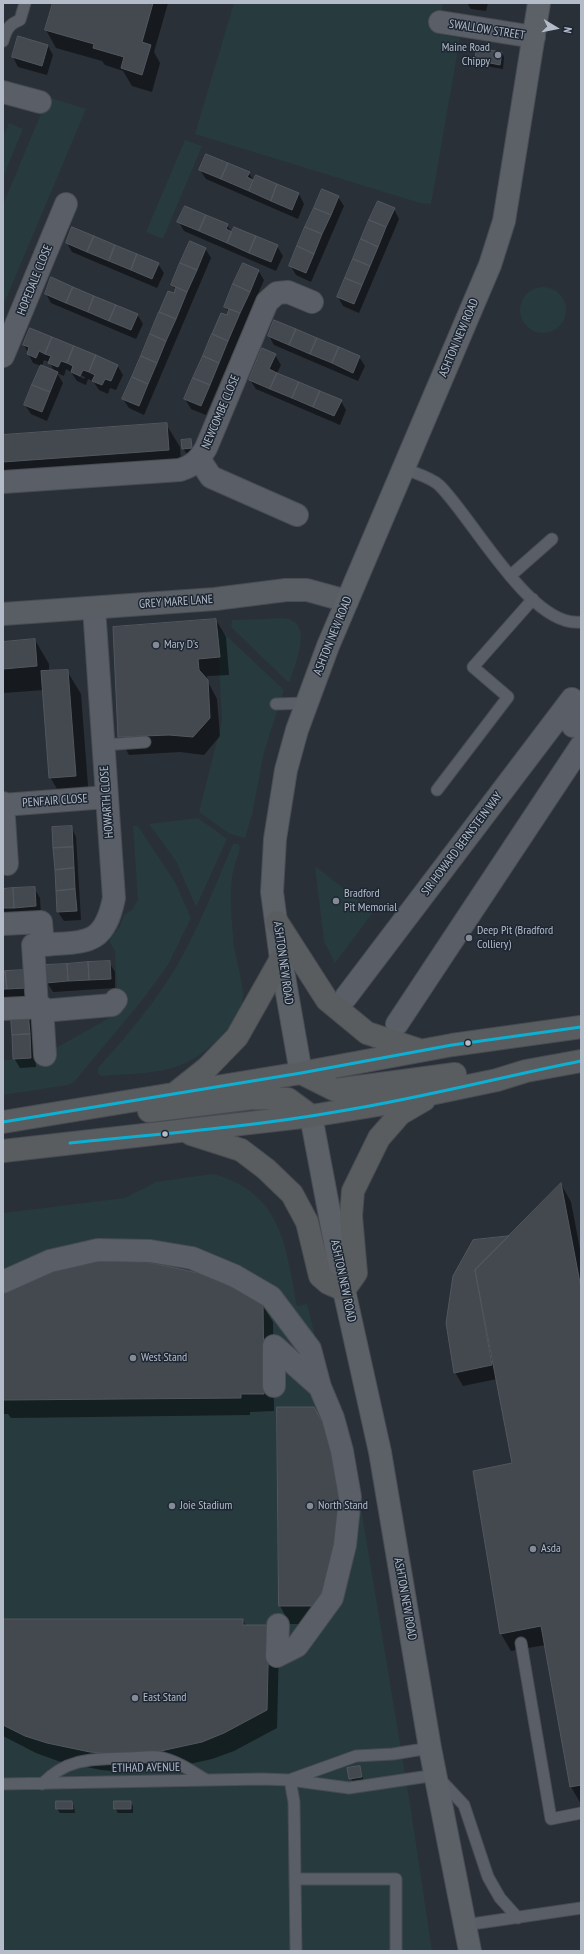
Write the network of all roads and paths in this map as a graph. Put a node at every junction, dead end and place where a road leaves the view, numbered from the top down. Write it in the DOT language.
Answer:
graph roads {
  1 [pos="25,3"];
  2 [pos="539,3"];
  3 [pos="440,22"];
  4 [pos="534,37"];
  5 [pos="3,41"];
  6 [pos="3,92"];
  7 [pos="40,102"];
  8 [pos="66,204"];
  9 [pos="306,299"];
  10 [pos="3,356"];
  11 [pos="200,460"];
  12 [pos="403,468"];
  13 [pos="3,482"];
  14 [pos="297,515"];
  15 [pos="552,538"];
  16 [pos="510,576"];
  17 [pos="533,599"];
  18 [pos="347,600"];
  19 [pos="94,608"];
  20 [pos="3,614"];
  21 [pos="581,622"];
  22 [pos="307,703"];
  23 [pos="276,704"];
  24 [pos="581,706"];
  25 [pos="145,742"];
  26 [pos="104,745"];
  27 [pos="581,746"];
  28 [pos="437,790"];
  29 [pos="107,797"];
  30 [pos="3,804"];
  31 [pos="6,864"];
  32 [pos="277,922"];
  33 [pos="3,924"];
  34 [pos="43,945"];
  35 [pos="281,958"];
  36 [pos="346,997"];
  37 [pos="116,1000"];
  38 [pos="3,1008"];
  39 [pos="40,1008"];
  40 [pos="397,1024"];
  41 [pos="581,1027"];
  42 [pos="421,1050"];
  43 [pos="45,1055"];
  44 [pos="581,1061"];
  45 [pos="526,1071"];
  46 [pos="300,1073"];
  47 [pos="440,1091"];
  48 [pos="177,1092"];
  49 [pos="311,1116"];
  50 [pos="3,1122"];
  51 [pos="180,1132"];
  52 [pos="3,1151"];
  53 [pos="3,1282"];
  54 [pos="344,1290"];
  55 [pos="274,1386"];
  56 [pos="320,1387"];
  57 [pos="278,1626"];
  58 [pos="521,1643"];
  59 [pos="430,1748"];
  60 [pos="436,1775"];
  61 [pos="207,1780"];
  62 [pos="290,1780"];
  63 [pos="3,1784"];
  64 [pos="42,1784"];
  65 [pos="581,1813"];
  66 [pos="295,1879"];
  67 [pos="581,1908"];
  68 [pos="518,1918"];
  69 [pos="465,1926"];
  70 [pos="296,1951"];
  71 [pos="396,1951"];
  72 [pos="470,1951"];
  1 -- 5 [label="lane"];
  2 -- 4 [label="main road, ASHTON NEW ROAD"];
  3 -- 4 [label="street, SWALLOW STREET"];
  4 -- 12 [label="main road, ASHTON NEW ROAD"];
  6 -- 7 [label="street"];
  8 -- 10 [label="street, HOPEDALE CLOSE"];
  9 -- 11 [label="street, NEWCOMBE CLOSE"];
  11 -- 13 [label="street, NEWCOMBE CLOSE"];
  11 -- 14 [label="street"];
  12 -- 16 [label="lane"];
  12 -- 18 [label="main road, ASHTON NEW ROAD"];
  15 -- 16 [label="lane"];
  16 -- 17 [label="lane"];
  17 -- 21 [label="lane"];
  17 -- 28 [label="lane"];
  18 -- 19 [label="street, GREY MARE LANE"];
  18 -- 22 [label="main road, ASHTON NEW ROAD"];
  19 -- 20 [label="street, GREY MARE LANE"];
  19 -- 26 [label="street, HOWARTH CLOSE"];
  22 -- 23 [label="lane"];
  22 -- 32 [label="main road, ASHTON NEW ROAD"];
  24 -- 36 [label="street, SIR HOWARD BERNSTEIN WAY"];
  25 -- 26 [label="lane"];
  26 -- 29 [label="street, HOWARTH CLOSE"];
  27 -- 40 [label="street"];
  29 -- 30 [label="street, PENFAIR CLOSE"];
  29 -- 34 [label="street, HOWARTH CLOSE"];
  30 -- 31 [label="street, PENFAIR CLOSE"];
  32 -- 35 [label="main road, ASHTON NEW ROAD"];
  32 -- 42 [label="highway"];
  33 -- 34 [label="street"];
  34 -- 39 [label="street"];
  35 -- 46 [label="main road, ASHTON NEW ROAD"];
  35 -- 48 [label="highway"];
  37 -- 39 [label="street"];
  38 -- 39 [label="street"];
  39 -- 43 [label="street"];
  41 -- 42 [label="highway"];
  42 -- 46 [label="highway"];
  44 -- 45 [label="highway"];
  45 -- 46 [label="highway"];
  45 -- 47 [label="highway"];
  46 -- 48 [label="highway"];
  46 -- 49 [label="highway, ASHTON NEW ROAD"];
  47 -- 49 [label="highway"];
  47 -- 54 [label="highway"];
  48 -- 50 [label="highway"];
  49 -- 50 [label="highway"];
  49 -- 51 [label="highway"];
  49 -- 54 [label="main road, ASHTON NEW ROAD"];
  51 -- 52 [label="highway"];
  51 -- 54 [label="highway"];
  53 -- 56 [label="street"];
  54 -- 59 [label="main road, ASHTON NEW ROAD"];
  55 -- 56 [label="street"];
  56 -- 57 [label="street"];
  58 -- 65 [label="lane"];
  59 -- 60 [label="main road, ASHTON NEW ROAD"];
  59 -- 62 [label="lane, ETIHAD AVENUE"];
  60 -- 62 [label="lane, ETIHAD AVENUE"];
  60 -- 68 [label="lane"];
  60 -- 69 [label="main road, ASHTON NEW ROAD"];
  61 -- 62 [label="lane, ETIHAD AVENUE"];
  61 -- 64 [label="lane, ETIHAD AVENUE"];
  61 -- 64 [label="lane"];
  62 -- 66 [label="lane"];
  63 -- 64 [label="lane, ETIHAD AVENUE"];
  66 -- 70 [label="lane"];
  66 -- 71 [label="lane"];
  67 -- 68 [label="lane"];
  68 -- 69 [label="lane"];
  69 -- 72 [label="main road, ASHTON NEW ROAD"];
}
